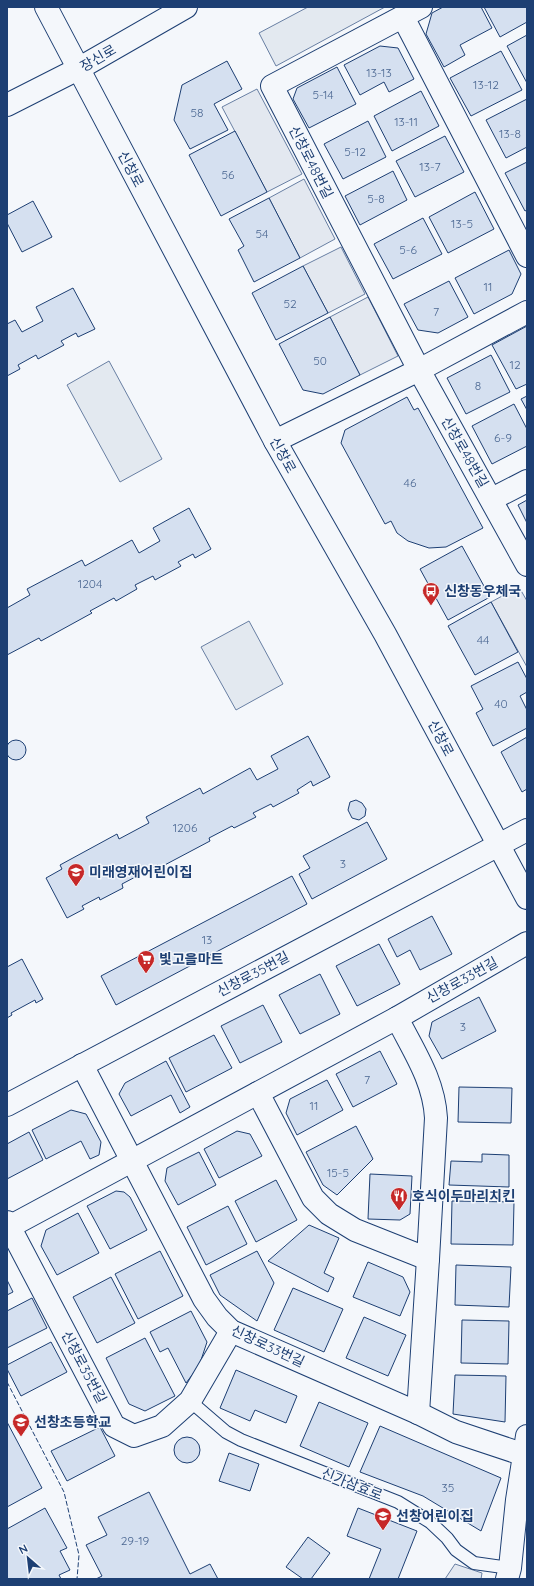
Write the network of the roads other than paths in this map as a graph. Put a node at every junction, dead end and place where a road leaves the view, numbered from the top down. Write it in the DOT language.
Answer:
graph roads {
  1 [pos="46,7"];
  2 [pos="186,7"];
  3 [pos="412,12"];
  4 [pos="78,69"];
  5 [pos="7,105"];
  6 [pos="527,256"];
  7 [pos="527,312"];
  8 [pos="419,370"];
  9 [pos="275,441"];
  10 [pos="527,481"];
  11 [pos="492,499"];
  12 [pos="527,565"];
  13 [pos="527,830"];
  14 [pos="498,844"];
  15 [pos="527,898"];
  16 [pos="527,943"];
  17 [pos="397,1018"];
  18 [pos="82,1065"];
  19 [pos="258,1093"];
  20 [pos="7,1105"];
  21 [pos="133,1160"];
  22 [pos="8,1224"];
  23 [pos="428,1259"];
  24 [pos="231,1331"];
  25 [pos="190,1401"];
  26 [pos="418,1413"];
  27 [pos="526,1446"];
  28 [pos="515,1568"];
  1 -- 4 [label="street, 신창로"];
  2 -- 4 [label="street, 장신로"];
  3 -- 6 [label="street, 신창로48번길"];
  3 -- 8 [label="street, 신창로48번길"];
  4 -- 5 [label="street, 장신로"];
  4 -- 9 [label="street, 신창로"];
  7 -- 8 [label="street"];
  8 -- 9 [label="street"];
  8 -- 11 [label="street, 신창로48번길"];
  9 -- 14 [label="street, 신창로"];
  10 -- 11 [label="street, 신창로48번길"];
  11 -- 12 [label="street"];
  13 -- 14 [label="street, 신창로35번길"];
  14 -- 15 [label="street, 신창로"];
  14 -- 18 [label="street, 신창로35번길"];
  16 -- 17 [label="street, 신창로33번길"];
  17 -- 19 [label="street, 신창로33번길"];
  17 -- 23 [label="street"];
  18 -- 20 [label="street, 신창로35번길"];
  18 -- 21 [label="street"];
  19 -- 21 [label="street, 신창로33번길"];
  19 -- 23 [label="street"];
  21 -- 22 [label="street, 신창로33번길"];
  21 -- 24 [label="street, 신창로33번길"];
  22 -- 25 [label="street, 신창로35번길"];
  23 -- 26 [label="street"];
  24 -- 25 [label="street, 신창로35번길"];
  24 -- 26 [label="street, 신창로33번길"];
  25 -- 28 [label="lane, 신가삼효로"];
  26 -- 27 [label="street, 신창로33번길"];
  27 -- 28 [label="street, 신가삼효로"];
}
